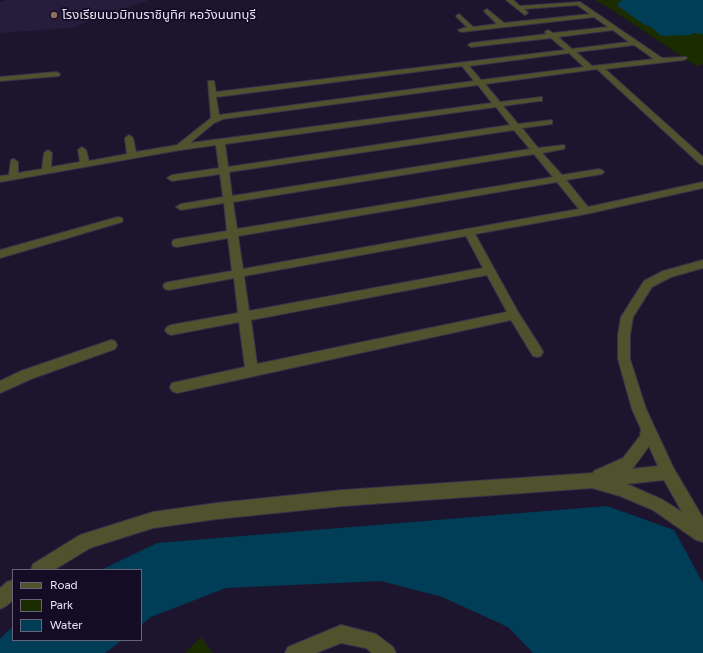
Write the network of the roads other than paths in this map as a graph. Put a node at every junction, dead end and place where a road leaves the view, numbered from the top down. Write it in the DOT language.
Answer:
graph roads {
  1 [pos="509,0"];
  2 [pos="519,8"];
  3 [pos="487,11"];
  4 [pos="596,15"];
  5 [pos="459,16"];
  6 [pos="534,21"];
  7 [pos="502,25"];
  8 [pos="471,28"];
  9 [pos="615,28"];
  10 [pos="461,30"];
  11 [pos="552,36"];
  12 [pos="636,43"];
  13 [pos="471,45"];
  14 [pos="571,51"];
  15 [pos="684,58"];
  16 [pos="660,60"];
  17 [pos="464,64"];
  18 [pos="599,67"];
  19 [pos="590,68"];
  20 [pos="56,74"];
  21 [pos="0,80"];
  22 [pos="210,83"];
  23 [pos="479,83"];
  24 [pos="212,95"];
  25 [pos="539,99"];
  26 [pos="497,105"];
  27 [pos="215,119"];
  28 [pos="549,122"];
  29 [pos="515,127"];
  30 [pos="129,138"];
  31 [pos="220,142"];
  32 [pos="180,147"];
  33 [pos="561,148"];
  34 [pos="82,150"];
  35 [pos="535,152"];
  36 [pos="48,153"];
  37 [pos="132,155"];
  38 [pos="14,162"];
  39 [pos="703,162"];
  40 [pos="85,164"];
  41 [pos="224,170"];
  42 [pos="46,171"];
  43 [pos="599,172"];
  44 [pos="13,177"];
  45 [pos="172,178"];
  46 [pos="559,179"];
  47 [pos="0,180"];
  48 [pos="703,185"];
  49 [pos="228,199"];
  50 [pos="181,207"];
  51 [pos="586,211"];
  52 [pos="118,220"];
  53 [pos="469,232"];
  54 [pos="233,233"];
  55 [pos="177,243"];
  56 [pos="0,254"];
  57 [pos="703,264"];
  58 [pos="490,271"];
  59 [pos="238,274"];
  60 [pos="169,286"];
  61 [pos="514,315"];
  62 [pos="244,317"];
  63 [pos="171,330"];
  64 [pos="111,345"];
  65 [pos="537,352"];
  66 [pos="252,370"];
  67 [pos="0,387"];
  68 [pos="177,387"];
  69 [pos="648,428"];
  70 [pos="668,472"];
  71 [pos="590,481"];
  72 [pos="703,533"];
  73 [pos="41,569"];
  74 [pos="12,589"];
  75 [pos="0,600"];
  76 [pos="294,653"];
  77 [pos="387,653"];
  1 -- 2 [label="street"];
  2 -- 4 [label="street"];
  2 -- 6 [label="street"];
  3 -- 7 [label="street"];
  4 -- 6 [label="street"];
  4 -- 9 [label="street"];
  5 -- 8 [label="street"];
  6 -- 7 [label="street"];
  6 -- 11 [label="street"];
  7 -- 8 [label="street"];
  8 -- 10 [label="street"];
  9 -- 11 [label="street"];
  9 -- 12 [label="street"];
  11 -- 13 [label="street"];
  11 -- 14 [label="street"];
  12 -- 14 [label="street"];
  12 -- 16 [label="street"];
  14 -- 17 [label="street"];
  14 -- 19 [label="street"];
  15 -- 16 [label="street"];
  16 -- 18 [label="street"];
  17 -- 23 [label="street"];
  17 -- 24 [label="street"];
  18 -- 19 [label="street"];
  18 -- 39 [label="street"];
  19 -- 23 [label="street"];
  20 -- 21 [label="street"];
  22 -- 24 [label="street"];
  23 -- 26 [label="street"];
  23 -- 27 [label="street"];
  24 -- 27 [label="street"];
  25 -- 26 [label="street"];
  26 -- 29 [label="street"];
  26 -- 31 [label="street"];
  27 -- 32 [label="street"];
  28 -- 29 [label="street"];
  29 -- 35 [label="street"];
  29 -- 41 [label="street"];
  30 -- 37 [label="street"];
  31 -- 32 [label="street"];
  31 -- 41 [label="street"];
  32 -- 37 [label="street"];
  33 -- 35 [label="street"];
  34 -- 40 [label="street"];
  35 -- 46 [label="street"];
  35 -- 49 [label="street"];
  36 -- 42 [label="street"];
  37 -- 40 [label="street"];
  38 -- 44 [label="street"];
  40 -- 42 [label="street"];
  41 -- 45 [label="street"];
  41 -- 49 [label="street"];
  42 -- 44 [label="street"];
  43 -- 46 [label="street"];
  44 -- 47 [label="street"];
  46 -- 51 [label="street"];
  46 -- 54 [label="street"];
  48 -- 51 [label="street"];
  49 -- 50 [label="street"];
  49 -- 54 [label="street"];
  51 -- 53 [label="street"];
  52 -- 56 [label="street"];
  53 -- 58 [label="street"];
  53 -- 59 [label="street"];
  54 -- 55 [label="street"];
  54 -- 59 [label="street"];
  57 -- 69 [label="street"];
  58 -- 61 [label="street"];
  58 -- 62 [label="street"];
  59 -- 60 [label="street"];
  59 -- 62 [label="street"];
  61 -- 65 [label="street"];
  61 -- 66 [label="street"];
  62 -- 63 [label="street"];
  62 -- 66 [label="street"];
  64 -- 67 [label="street"];
  66 -- 68 [label="street"];
  69 -- 70 [label="street"];
  69 -- 71 [label="street"];
  70 -- 71 [label="street"];
  70 -- 72 [label="street"];
  71 -- 72 [label="street"];
  71 -- 73 [label="street"];
  74 -- 75 [label="street"];
  76 -- 77 [label="street"];
}
